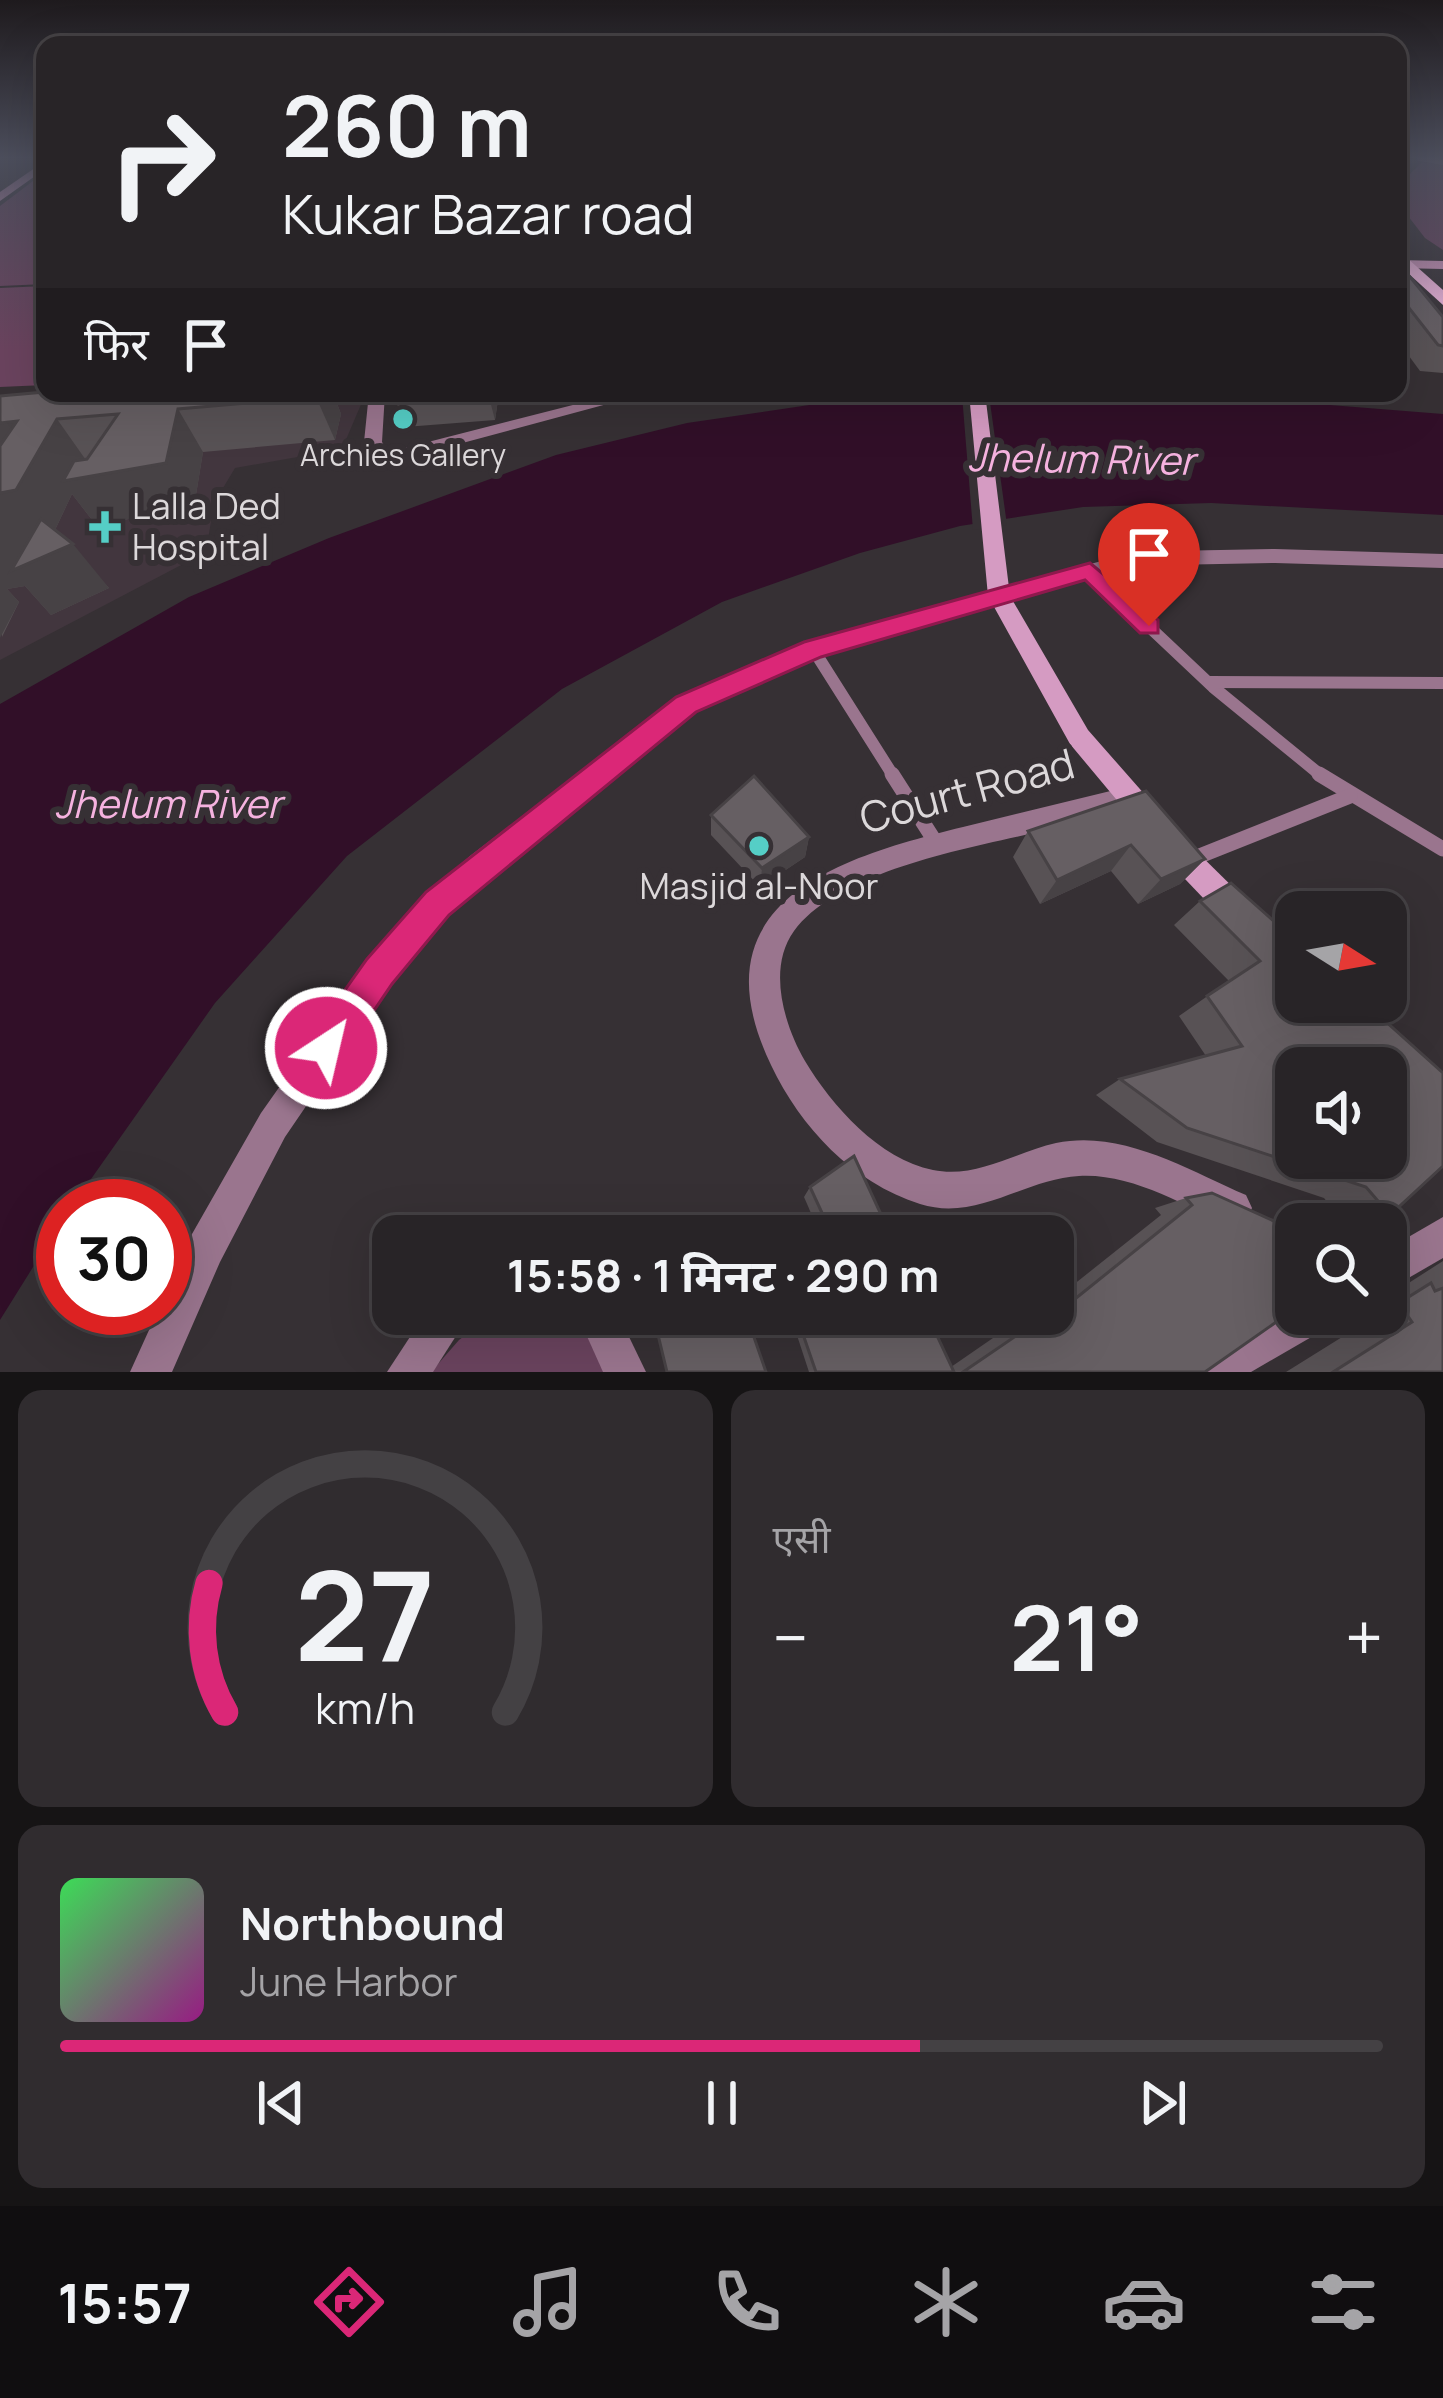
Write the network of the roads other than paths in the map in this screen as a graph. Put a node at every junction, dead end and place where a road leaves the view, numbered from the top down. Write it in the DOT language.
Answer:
graph roads {
  1 [pos="1407,269"];
  2 [pos="1443,269"];
  3 [pos="1407,273"];
  4 [pos="1407,283"];
  5 [pos="1413,300"];
  6 [pos="1443,300"];
  7 [pos="376,402"];
  8 [pos="606,402"];
  9 [pos="978,402"];
  10 [pos="1443,561"];
  11 [pos="1090,571"];
  12 [pos="996,582"];
  13 [pos="813,649"];
  14 [pos="1208,682"];
  15 [pos="1443,683"];
  16 [pos="1350,796"];
  17 [pos="1131,798"];
  18 [pos="938,846"];
  19 [pos="1437,846"];
  20 [pos="1443,860"];
  21 [pos="1186,862"];
  22 [pos="1261,934"];
  23 [pos="1275,1225"];
  24 [pos="1443,1236"];
  25 [pos="1407,1259"];
  26 [pos="435,1335"];
  27 [pos="607,1335"];
  28 [pos="1276,1335"];
  29 [pos="151,1372"];
  30 [pos="408,1372"];
  31 [pos="625,1372"];
  32 [pos="1211,1372"];
  1 -- 2 [label="main road"];
  3 -- 6 [label="main road"];
  4 -- 5 [label="main road"];
  7 -- 8 [label="street"];
  9 -- 12 [label="main road"];
  10 -- 11 [label="street"];
  11 -- 12 [label="street"];
  11 -- 14 [label="lane"];
  12 -- 13 [label="street"];
  12 -- 17 [label="main road"];
  13 -- 18 [label="lane"];
  13 -- 29 [label="street"];
  14 -- 15 [label="lane"];
  14 -- 16 [label="lane"];
  16 -- 19 [label="lane"];
  16 -- 21 [label="lane"];
  17 -- 18 [label="street, Court Road"];
  17 -- 21 [label="main road"];
  18 -- 23 [label="street, Court Road"];
  19 -- 20 [label="lane"];
  21 -- 22 [label="main road"];
  24 -- 25 [label="street"];
  26 -- 30 [label="street"];
  27 -- 31 [label="street"];
  28 -- 32 [label="street"];
}
